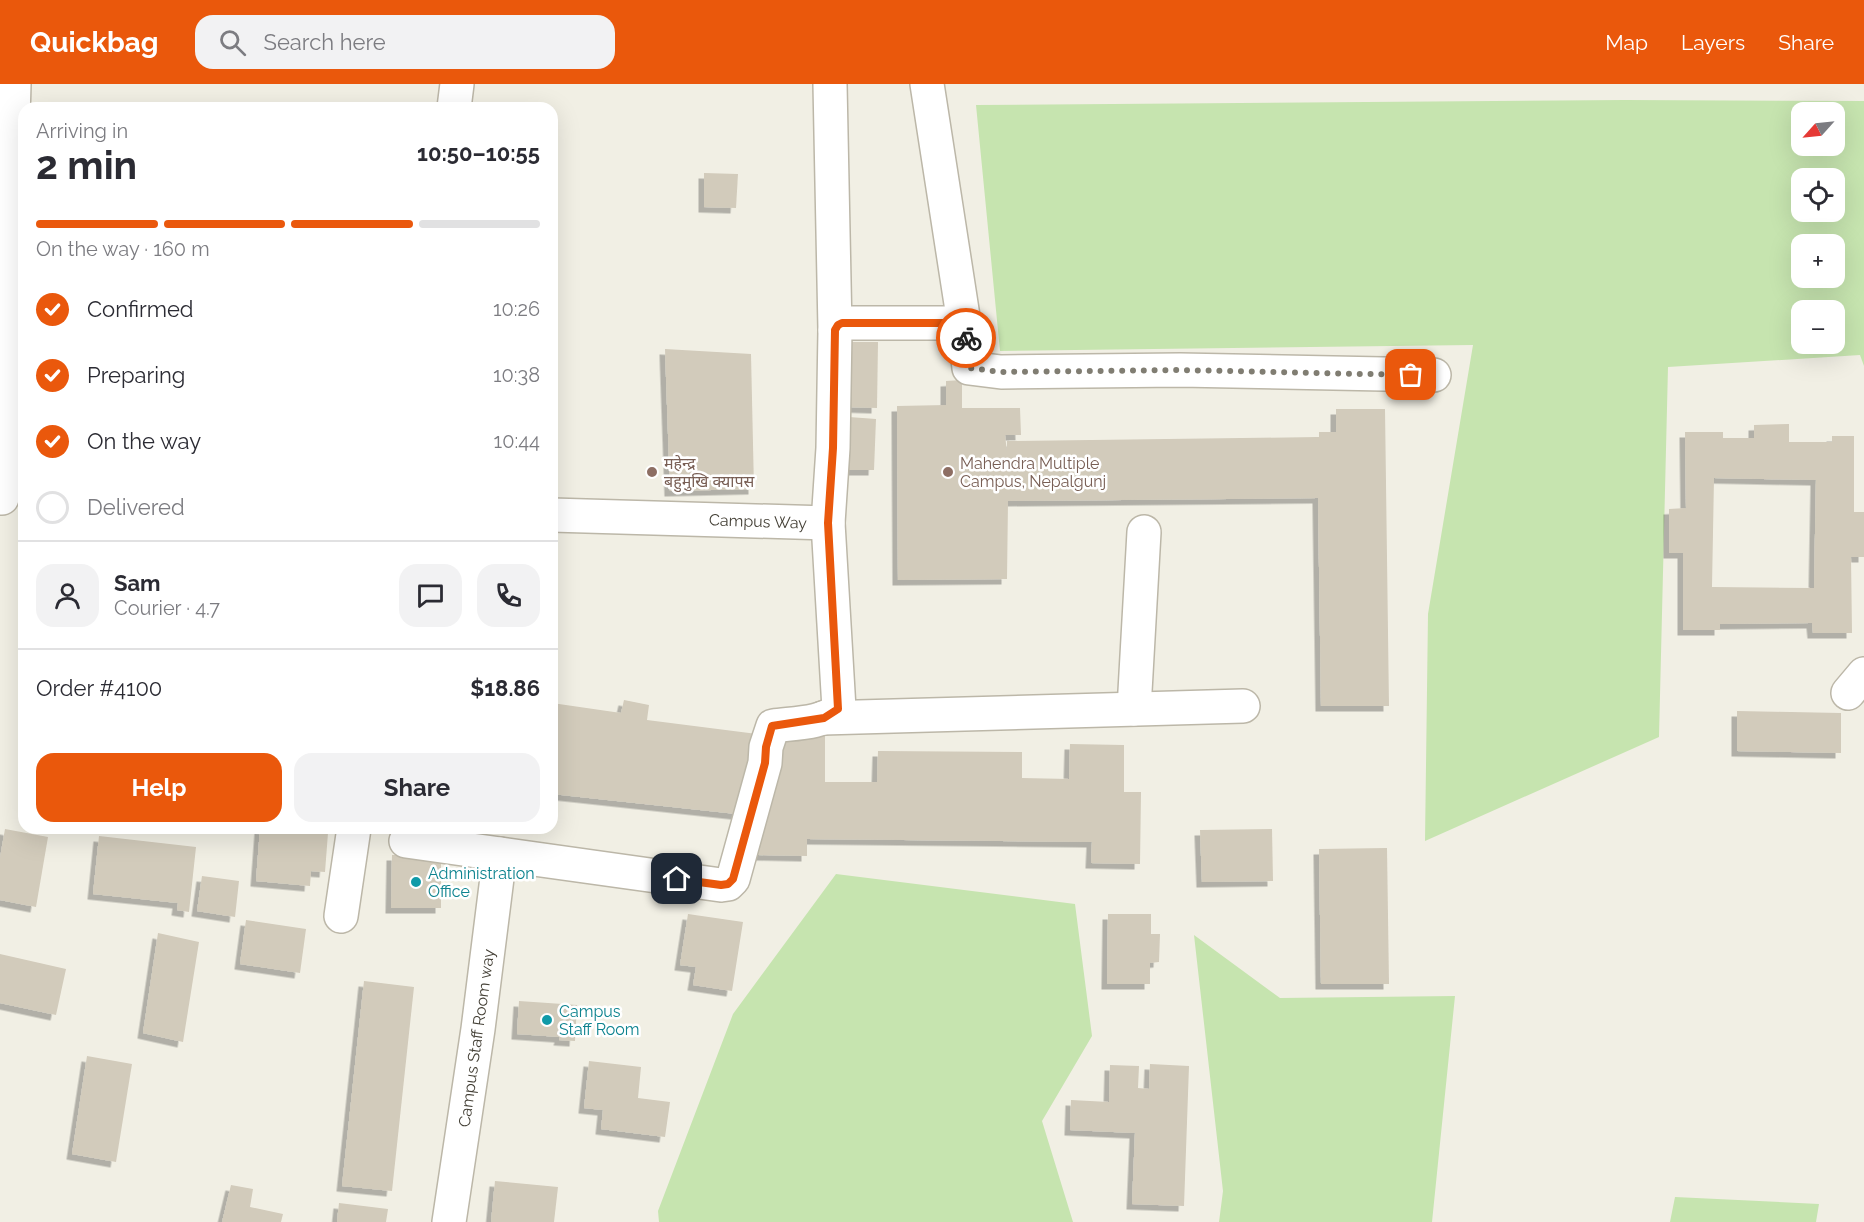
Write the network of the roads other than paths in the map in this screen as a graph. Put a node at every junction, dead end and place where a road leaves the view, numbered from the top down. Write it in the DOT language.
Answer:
graph roads {
  1 [pos="14,84"];
  2 [pos="457,84"];
  3 [pos="830,84"];
  4 [pos="927,84"];
  5 [pos="455,102"];
  6 [pos="964,323"];
  7 [pos="835,330"];
  8 [pos="1434,375"];
  9 [pos="2,498"];
  10 [pos="558,515"];
  11 [pos="828,523"];
  12 [pos="1144,532"];
  13 [pos="1243,706"];
  14 [pos="1134,709"];
  15 [pos="824,718"];
  16 [pos="353,834"];
  17 [pos="406,841"];
  18 [pos="500,854"];
  19 [pos="341,916"];
  20 [pos="449,1222"];
  1 -- 9 [label="street"];
  2 -- 5 [label="street"];
  3 -- 7 [label="street, Campus Way"];
  4 -- 6 [label="street"];
  6 -- 7 [label="street"];
  6 -- 8 [label="street"];
  7 -- 11 [label="street, Campus Way"];
  10 -- 11 [label="street, Campus Way"];
  11 -- 15 [label="street"];
  12 -- 14 [label="street"];
  13 -- 14 [label="street"];
  14 -- 15 [label="street"];
  15 -- 18 [label="street"];
  16 -- 19 [label="street"];
  17 -- 18 [label="street"];
  18 -- 20 [label="street, Campus Staff Room way"];
}
